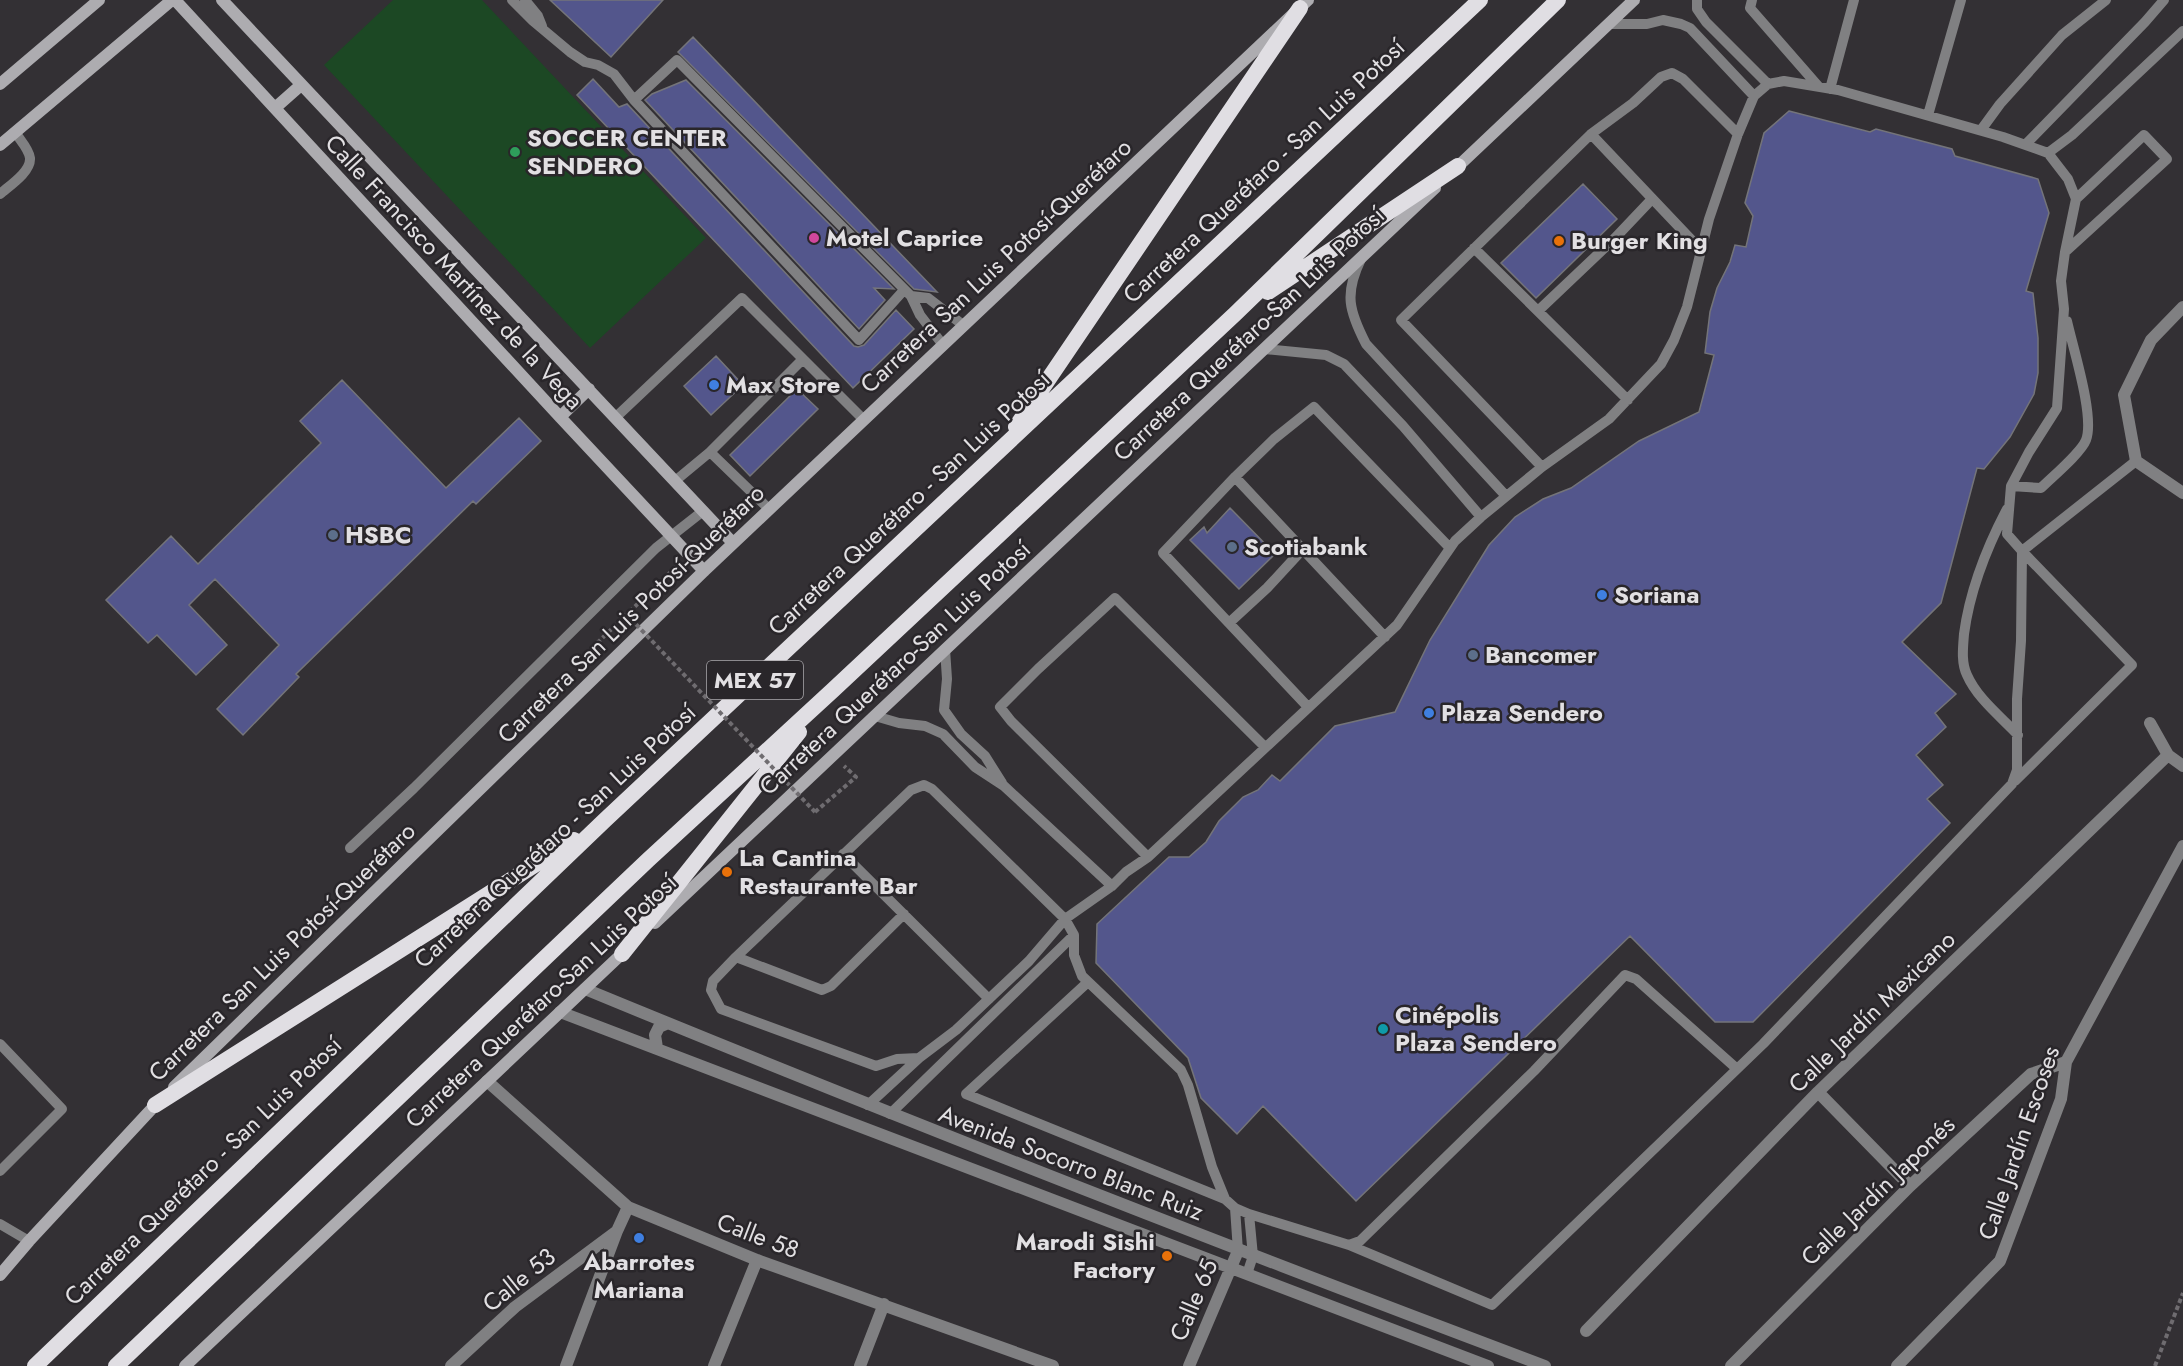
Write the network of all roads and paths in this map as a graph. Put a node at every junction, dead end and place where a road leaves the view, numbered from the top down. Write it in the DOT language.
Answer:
graph roads {
  1 [pos="99,0"];
  2 [pos="173,0"];
  3 [pos="222,0"];
  4 [pos="512,0"];
  5 [pos="525,0"];
  6 [pos="1480,0"];
  7 [pos="1558,0"];
  8 [pos="1634,0"];
  9 [pos="1697,0"];
  10 [pos="1752,0"];
  11 [pos="1854,0"];
  12 [pos="1961,0"];
  13 [pos="2106,0"];
  14 [pos="2164,0"];
  15 [pos="1304,4"];
  16 [pos="1609,24"];
  17 [pos="542,26"];
  18 [pos="2183,31"];
  19 [pos="0,84"];
  20 [pos="1768,84"];
  21 [pos="301,85"];
  22 [pos="1824,88"];
  23 [pos="1754,96"];
  24 [pos="634,100"];
  25 [pos="275,108"];
  26 [pos="1928,115"];
  27 [pos="1981,130"];
  28 [pos="15,132"];
  29 [pos="1591,134"];
  30 [pos="1738,134"];
  31 [pos="2026,144"];
  32 [pos="0,145"];
  33 [pos="2048,153"];
  34 [pos="1458,166"];
  35 [pos="0,194"];
  36 [pos="1652,199"];
  37 [pos="2076,199"];
  38 [pos="1474,248"];
  39 [pos="1701,250"];
  40 [pos="2065,252"];
  41 [pos="1362,257"];
  42 [pos="908,293"];
  43 [pos="2183,307"];
  44 [pos="2064,309"];
  45 [pos="1539,311"];
  46 [pos="1234,314"];
  47 [pos="963,326"];
  48 [pos="943,345"];
  49 [pos="1264,349"];
  50 [pos="802,360"];
  51 [pos="590,389"];
  52 [pos="1628,400"];
  53 [pos="560,417"];
  54 [pos="616,417"];
  55 [pos="864,420"];
  56 [pos="710,452"];
  57 [pos="998,453"];
  58 [pos="2136,461"];
  59 [pos="1542,467"];
  60 [pos="1235,477"];
  61 [pos="675,481"];
  62 [pos="2011,486"];
  63 [pos="2183,493"];
  64 [pos="1506,496"];
  65 [pos="2010,503"];
  66 [pos="769,509"];
  67 [pos="703,511"];
  68 [pos="1481,517"];
  69 [pos="671,537"];
  70 [pos="733,543"];
  71 [pos="1450,548"];
  72 [pos="1303,549"];
  73 [pos="2022,551"];
  74 [pos="689,555"];
  75 [pos="704,571"];
  76 [pos="1229,623"];
  77 [pos="623,627"];
  78 [pos="1385,637"];
  79 [pos="606,643"];
  80 [pos="945,649"];
  81 [pos="833,690"];
  82 [pos="1308,707"];
  83 [pos="875,716"];
  84 [pos="2150,723"];
  85 [pos="2018,735"];
  86 [pos="1265,747"];
  87 [pos="2168,755"];
  88 [pos="832,756"];
  89 [pos="2183,766"];
  90 [pos="2012,784"];
  91 [pos="1004,786"];
  92 [pos="605,820"];
  93 [pos="2183,846"];
  94 [pos="350,848"];
  95 [pos="843,854"];
  96 [pos="1148,857"];
  97 [pos="1112,886"];
  98 [pos="904,914"];
  99 [pos="1065,919"];
  100 [pos="1074,935"];
  101 [pos="622,954"];
  102 [pos="736,957"];
  103 [pos="1088,982"];
  104 [pos="585,989"];
  105 [pos="989,999"];
  106 [pos="560,1012"];
  107 [pos="668,1023"];
  108 [pos="0,1044"];
  109 [pos="657,1048"];
  110 [pos="919,1058"];
  111 [pos="2066,1062"];
  112 [pos="1736,1068"];
  113 [pos="487,1081"];
  114 [pos="1818,1092"];
  115 [pos="155,1105"];
  116 [pos="868,1105"];
  117 [pos="890,1114"];
  118 [pos="0,1171"];
  119 [pos="1910,1186"];
  120 [pos="1225,1199"];
  121 [pos="628,1207"];
  122 [pos="1235,1208"];
  123 [pos="1249,1214"];
  124 [pos="0,1224"];
  125 [pos="617,1231"];
  126 [pos="29,1241"];
  127 [pos="1349,1245"];
  128 [pos="1238,1251"];
  129 [pos="1253,1256"];
  130 [pos="757,1260"];
  131 [pos="1230,1268"];
  132 [pos="1247,1274"];
  133 [pos="0,1275"];
  134 [pos="2183,1293"];
  135 [pos="884,1304"];
  136 [pos="1586,1330"];
  137 [pos="1028,1362"];
  138 [pos="35,1366"];
  139 [pos="116,1366"];
  140 [pos="185,1366"];
  141 [pos="451,1366"];
  142 [pos="566,1366"];
  143 [pos="714,1366"];
  144 [pos="860,1366"];
  145 [pos="1053,1366"];
  146 [pos="1189,1366"];
  147 [pos="1488,1366"];
  148 [pos="1545,1366"];
  149 [pos="1731,1366"];
  150 [pos="1897,1366"];
  151 [pos="2155,1366"];
  1 -- 19 [label="main road"];
  2 -- 25 [label="main road, Calle Francisco Martínez de la Vega"];
  2 -- 28 [label="main road"];
  3 -- 21 [label="main road, Calle Francisco Martínez de la Vega"];
  4 -- 17 [label="lane"];
  5 -- 17 [label="lane"];
  6 -- 57 [label="highway, Carretera Querétaro - San Luis Potosí / MEX 57"];
  7 -- 46 [label="highway, MEX 57"];
  8 -- 16 [label="main road, Carretera Querétaro-San Luis Potosí"];
  9 -- 20 [label="lane"];
  10 -- 22 [label="lane"];
  11 -- 22 [label="lane"];
  12 -- 26 [label="lane"];
  13 -- 27 [label="lane"];
  14 -- 31 [label="lane"];
  15 -- 47 [label="main road, Carretera San Luis Potosí-Querétaro"];
  15 -- 57 [label="highway"];
  16 -- 23 [label="lane"];
  16 -- 34 [label="main road, Carretera Querétaro-San Luis Potosí"];
  17 -- 24 [label="lane"];
  18 -- 33 [label="lane"];
  20 -- 22 [label="lane"];
  20 -- 23 [label="lane"];
  21 -- 25 [label="main road"];
  21 -- 51 [label="main road, Calle Francisco Martínez de la Vega"];
  22 -- 26 [label="lane"];
  23 -- 30 [label="lane"];
  24 -- 42 [label="lane"];
  24 -- 42 [label="lane"];
  25 -- 53 [label="main road, Calle Francisco Martínez de la Vega"];
  26 -- 27 [label="lane"];
  27 -- 31 [label="lane"];
  28 -- 32 [label="main road"];
  28 -- 35 [label="lane"];
  29 -- 30 [label="lane"];
  29 -- 36 [label="lane"];
  29 -- 38 [label="lane"];
  30 -- 39 [label="lane"];
  31 -- 33 [label="lane"];
  33 -- 37 [label="lane"];
  34 -- 41 [label="main road, Carretera Querétaro-San Luis Potosí"];
  34 -- 46 [label="highway"];
  36 -- 39 [label="lane"];
  36 -- 45 [label="lane"];
  37 -- 40 [label="lane"];
  37 -- 40 [label="lane"];
  38 -- 45 [label="lane"];
  38 -- 59 [label="lane"];
  39 -- 52 [label="lane"];
  40 -- 44 [label="lane"];
  41 -- 49 [label="main road, Carretera Querétaro-San Luis Potosí"];
  41 -- 64 [label="lane"];
  42 -- 47 [label="lane"];
  42 -- 48 [label="lane"];
  43 -- 58 [label="street"];
  44 -- 62 [label="lane"];
  44 -- 62 [label="lane"];
  45 -- 52 [label="lane"];
  46 -- 81 [label="highway, MEX 57"];
  47 -- 48 [label="main road, Carretera San Luis Potosí-Querétaro"];
  48 -- 55 [label="main road, Carretera San Luis Potosí-Querétaro"];
  49 -- 68 [label="lane"];
  49 -- 80 [label="main road, Carretera Querétaro-San Luis Potosí"];
  50 -- 54 [label="lane"];
  50 -- 55 [label="lane"];
  50 -- 56 [label="lane"];
  51 -- 53 [label="main road"];
  51 -- 54 [label="main road, Calle Francisco Martínez de la Vega"];
  52 -- 59 [label="lane"];
  53 -- 69 [label="main road, Calle Francisco Martínez de la Vega"];
  54 -- 61 [label="main road, Calle Francisco Martínez de la Vega"];
  55 -- 66 [label="main road, Carretera San Luis Potosí-Querétaro"];
  56 -- 61 [label="lane"];
  56 -- 66 [label="lane"];
  57 -- 92 [label="highway, Carretera Querétaro - San Luis Potosí / MEX 57"];
  58 -- 63 [label="street"];
  58 -- 73 [label="lane"];
  59 -- 64 [label="lane"];
  60 -- 71 [label="lane"];
  60 -- 72 [label="lane"];
  60 -- 76 [label="lane"];
  61 -- 67 [label="main road, Calle Francisco Martínez de la Vega"];
  62 -- 65 [label="lane"];
  64 -- 68 [label="lane"];
  65 -- 73 [label="lane"];
  65 -- 85 [label="lane"];
  66 -- 70 [label="main road, Carretera San Luis Potosí-Querétaro"];
  67 -- 69 [label="lane"];
  67 -- 70 [label="main road, Calle Francisco Martínez de la Vega"];
  68 -- 71 [label="lane"];
  69 -- 74 [label="main road, Calle Francisco Martínez de la Vega"];
  69 -- 94 [label="lane"];
  70 -- 75 [label="main road, Carretera San Luis Potosí-Querétaro"];
  71 -- 78 [label="lane"];
  72 -- 76 [label="lane"];
  72 -- 78 [label="lane"];
  73 -- 85 [label="lane"];
  73 -- 90 [label="lane"];
  74 -- 75 [label="main road, Calle Francisco Martínez de la Vega"];
  74 -- 79 [label="path"];
  75 -- 115 [label="main road, Carretera San Luis Potosí-Querétaro"];
  76 -- 82 [label="lane"];
  77 -- 88 [label="path, bridge"];
  78 -- 82 [label="lane"];
  80 -- 83 [label="main road, Carretera Querétaro-San Luis Potosí"];
  80 -- 91 [label="lane"];
  81 -- 101 [label="highway"];
  81 -- 139 [label="highway, MEX 57"];
  82 -- 86 [label="lane"];
  83 -- 88 [label="main road, Carretera Querétaro-San Luis Potosí"];
  83 -- 91 [label="lane"];
  84 -- 87 [label="street"];
  85 -- 90 [label="lane"];
  86 -- 96 [label="lane"];
  86 -- 96 [label="lane"];
  87 -- 89 [label="street"];
  87 -- 114 [label="street, Calle Jardín Mexicano"];
  88 -- 101 [label="main road, Carretera Querétaro-San Luis Potosí"];
  90 -- 112 [label="lane"];
  91 -- 97 [label="lane"];
  92 -- 115 [label="highway"];
  92 -- 138 [label="highway, Carretera Querétaro - San Luis Potosí / MEX 57"];
  93 -- 111 [label="street, Calle Jardín Escoses"];
  95 -- 98 [label="lane"];
  95 -- 99 [label="lane"];
  95 -- 102 [label="lane"];
  96 -- 97 [label="lane"];
  97 -- 99 [label="lane"];
  98 -- 102 [label="lane"];
  98 -- 105 [label="lane"];
  99 -- 100 [label="lane"];
  99 -- 105 [label="lane"];
  100 -- 103 [label="lane"];
  100 -- 117 [label="lane"];
  101 -- 104 [label="main road, Carretera Querétaro-San Luis Potosí"];
  102 -- 110 [label="lane"];
  103 -- 120 [label="lane"];
  103 -- 120 [label="lane"];
  104 -- 106 [label="main road, Carretera Querétaro-San Luis Potosí"];
  104 -- 107 [label="street, Avenida Socorro Blanc Ruiz"];
  105 -- 110 [label="lane"];
  106 -- 109 [label="street, Avenida Socorro Blanc Ruiz"];
  106 -- 113 [label="main road, Carretera Querétaro-San Luis Potosí"];
  107 -- 109 [label="street"];
  107 -- 116 [label="street, Avenida Socorro Blanc Ruiz"];
  108 -- 118 [label="lane"];
  109 -- 131 [label="street, Avenida Socorro Blanc Ruiz"];
  110 -- 116 [label="lane"];
  111 -- 119 [label="street, Calle Jardín Japonés"];
  111 -- 150 [label="street, Calle Jardín Escoses"];
  112 -- 127 [label="lane"];
  112 -- 127 [label="lane"];
  113 -- 121 [label="street, Calle 58"];
  113 -- 140 [label="main road, Carretera Querétaro-San Luis Potosí"];
  114 -- 119 [label="street"];
  114 -- 136 [label="street, Calle Jardín Mexicano"];
  115 -- 126 [label="main road, Carretera San Luis Potosí-Querétaro"];
  116 -- 117 [label="street, Avenida Socorro Blanc Ruiz"];
  117 -- 128 [label="street, Avenida Socorro Blanc Ruiz"];
  119 -- 149 [label="street, Calle Jardín Japonés"];
  120 -- 122 [label="lane"];
  121 -- 125 [label="street"];
  121 -- 130 [label="street, Calle 58"];
  122 -- 123 [label="lane"];
  122 -- 128 [label="lane"];
  123 -- 127 [label="lane"];
  123 -- 129 [label="lane"];
  124 -- 126 [label="lane"];
  125 -- 141 [label="street, Calle 53"];
  125 -- 142 [label="street"];
  126 -- 133 [label="main road, Carretera San Luis Potosí-Querétaro"];
  128 -- 129 [label="street, Avenida Socorro Blanc Ruiz"];
  128 -- 131 [label="street, Calle 65"];
  129 -- 132 [label="lane"];
  129 -- 148 [label="street, Avenida Socorro Blanc Ruiz"];
  130 -- 135 [label="street, Calle 58"];
  130 -- 143 [label="street"];
  131 -- 132 [label="street, Avenida Socorro Blanc Ruiz"];
  131 -- 146 [label="street, Calle 65"];
  132 -- 147 [label="street, Avenida Socorro Blanc Ruiz"];
  134 -- 151 [label="path"];
  135 -- 137 [label="street, Calle 58"];
  135 -- 144 [label="street"];
  137 -- 145 [label="street, Calle 58"];
}
